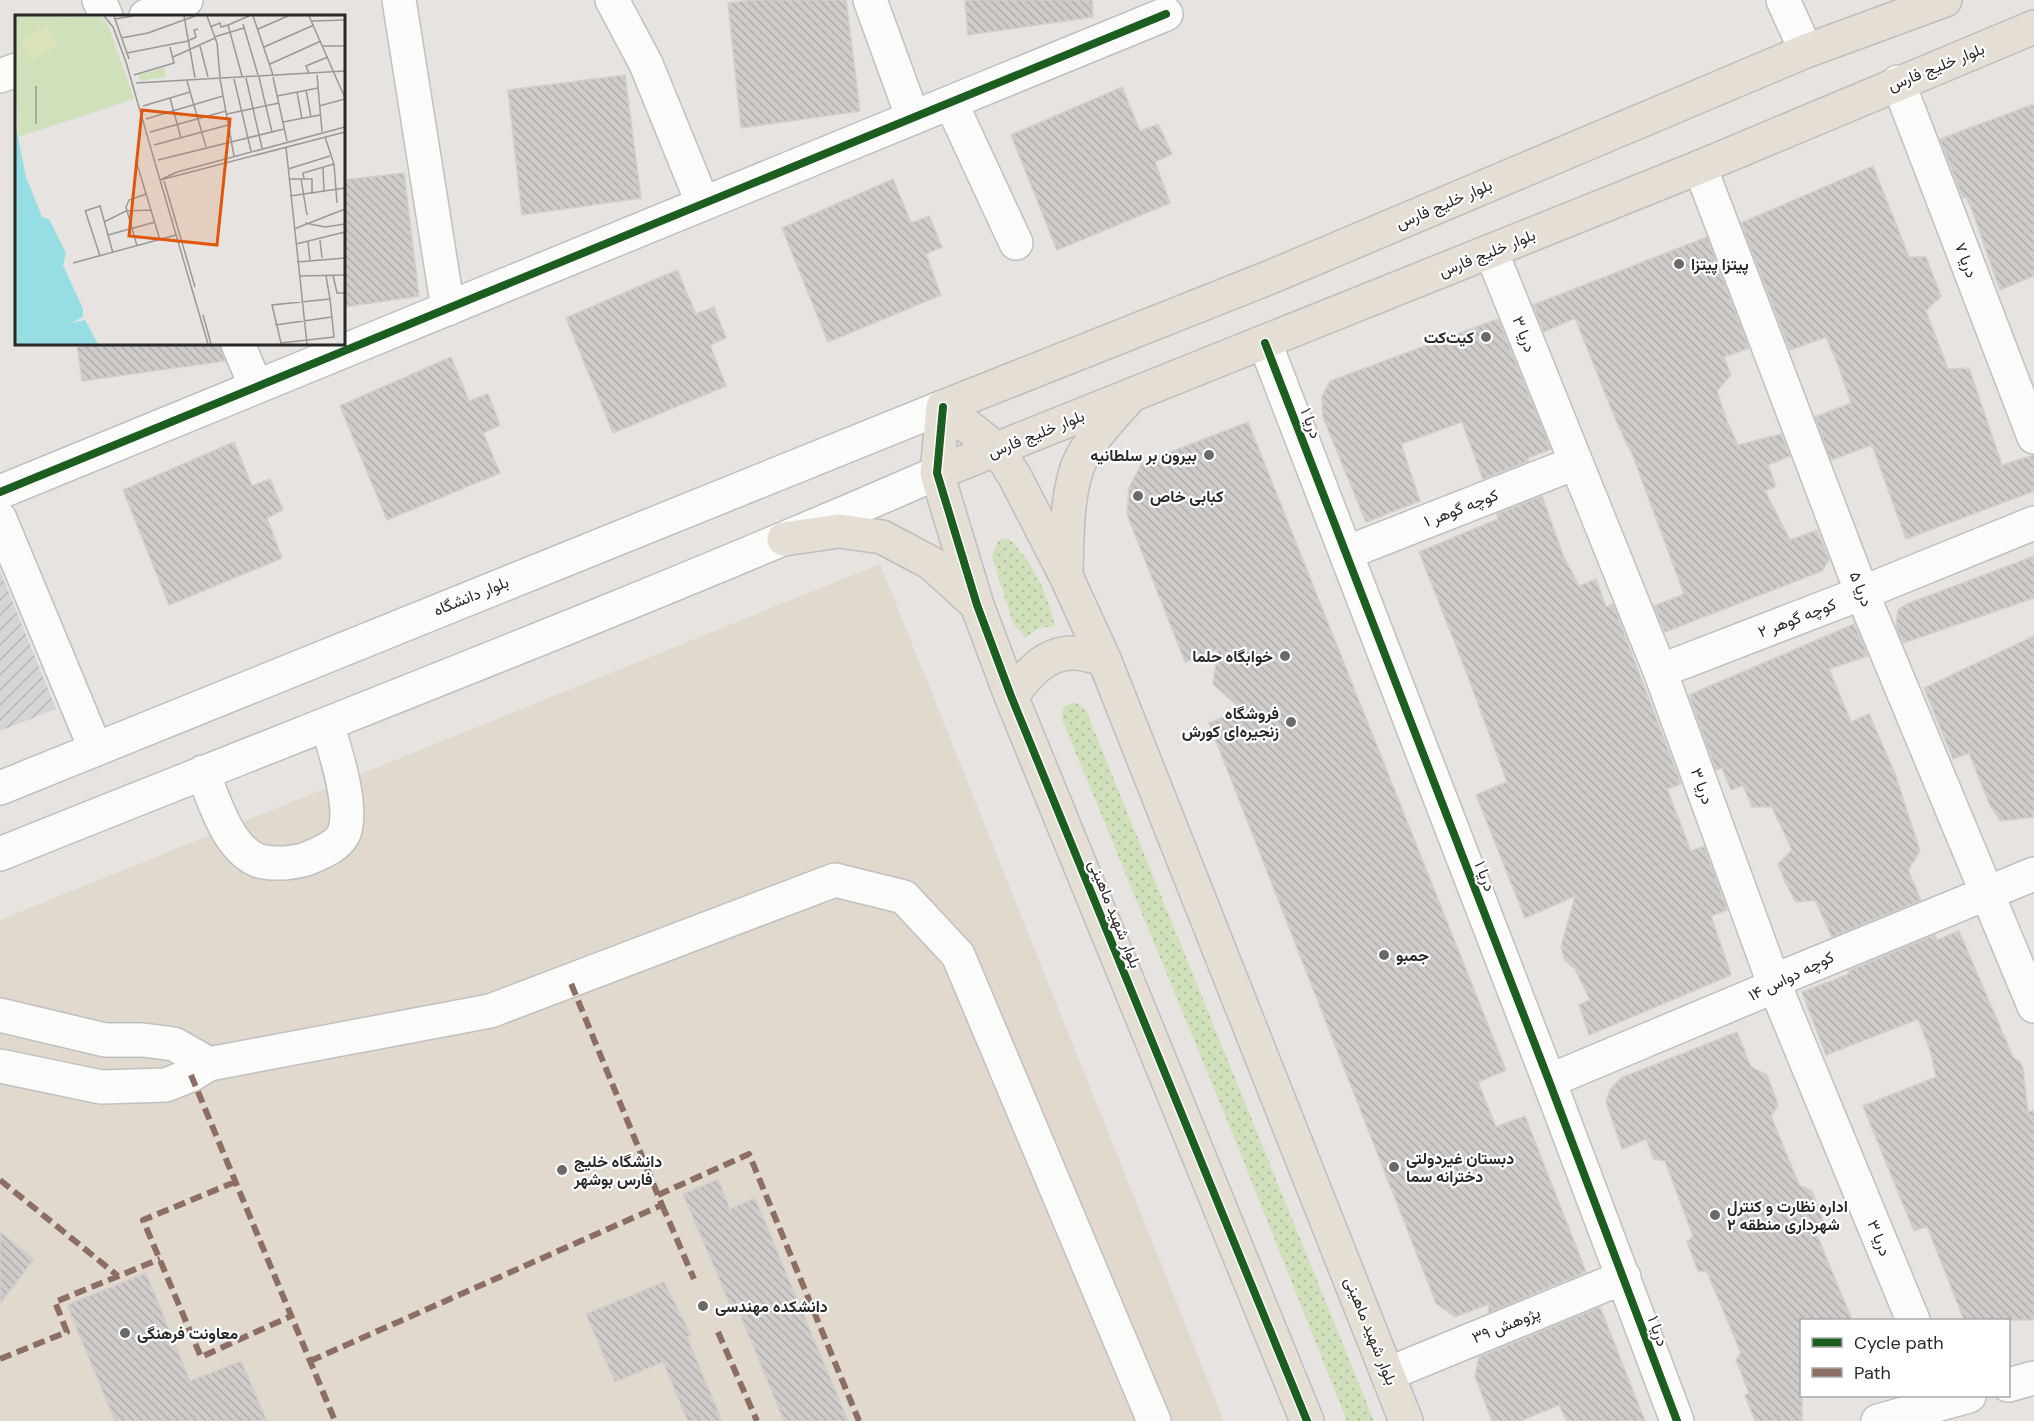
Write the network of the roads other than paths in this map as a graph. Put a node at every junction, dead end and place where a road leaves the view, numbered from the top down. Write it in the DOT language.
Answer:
graph roads {
  1 [pos="99,0"];
  2 [pos="186,0"];
  3 [pos="399,0"];
  4 [pos="612,0"];
  5 [pos="870,0"];
  6 [pos="1783,0"];
  7 [pos="1945,0"];
  8 [pos="1166,14"];
  9 [pos="106,15"];
  10 [pos="148,15"];
  11 [pos="2034,27"];
  12 [pos="1806,51"];
  13 [pos="15,70"];
  14 [pos="0,76"];
  15 [pos="1898,82"];
  16 [pos="951,103"];
  17 [pos="913,118"];
  18 [pos="1700,167"];
  19 [pos="704,204"];
  20 [pos="1016,243"];
  21 [pos="1491,251"];
  22 [pos="448,309"];
  23 [pos="1265,343"];
  24 [pos="238,345"];
  25 [pos="256,387"];
  26 [pos="1132,395"];
  27 [pos="943,407"];
  28 [pos="2034,437"];
  29 [pos="998,450"];
  30 [pos="1575,464"];
  31 [pos="937,473"];
  32 [pos="0,492"];
  33 [pos="0,519"];
  34 [pos="2034,523"];
  35 [pos="784,539"];
  36 [pos="1346,553"];
  37 [pos="1066,576"];
  38 [pos="1863,593"];
  39 [pos="977,606"];
  40 [pos="1104,659"];
  41 [pos="1660,671"];
  42 [pos="1011,696"];
  43 [pos="327,724"];
  44 [pos="95,748"];
  45 [pos="203,772"];
  46 [pos="0,788"];
  47 [pos="0,854"];
  48 [pos="2034,874"];
  49 [pos="1988,891"];
  50 [pos="1775,986"];
  51 [pos="2034,1006"];
  52 [pos="0,1015"];
  53 [pos="209,1064"];
  54 [pos="0,1066"];
  55 [pos="1549,1081"];
  56 [pos="1624,1277"];
  57 [pos="1913,1319"];
  58 [pos="1388,1374"];
  59 [pos="2034,1378"];
  60 [pos="2010,1384"];
  61 [pos="1953,1397"];
  62 [pos="1154,1421"];
  63 [pos="1307,1421"];
  64 [pos="1406,1421"];
  65 [pos="1677,1421"];
  66 [pos="1878,1421"];
  1 -- 9 [label="street"];
  2 -- 10 [label="street"];
  3 -- 22 [label="street"];
  4 -- 19 [label="street"];
  5 -- 17 [label="street"];
  6 -- 12 [label="street"];
  7 -- 12 [label="main road, بلوار خلیج ‌فارس"];
  8 -- 16 [label="street"];
  11 -- 15 [label="main road, بلوار خلیج‌ فارس"];
  12 -- 27 [label="main road, بلوار خلیج ‌فارس"];
  13 -- 14 [label="street"];
  15 -- 18 [label="main road, بلوار خلیج‌ فارس"];
  15 -- 28 [label="street, دریا ۷"];
  16 -- 17 [label="street"];
  16 -- 20 [label="street"];
  17 -- 19 [label="street"];
  18 -- 21 [label="main road, بلوار خلیج‌ فارس"];
  18 -- 38 [label="street, دریا ۵"];
  19 -- 22 [label="street"];
  21 -- 23 [label="main road, بلوار خلیج‌ فارس"];
  21 -- 30 [label="street, دریا ۳"];
  22 -- 25 [label="street"];
  23 -- 26 [label="main road, بلوار خلیج‌ فارس"];
  23 -- 36 [label="street, دریا ۱"];
  24 -- 25 [label="street"];
  25 -- 32 [label="street"];
  26 -- 29 [label="main road, بلوار خلیج‌ فارس"];
  26 -- 37 [label="main road"];
  27 -- 29 [label="main road, بلوار شهید ماهینی"];
  27 -- 31 [label="main road, بلوار شهید ماهینی"];
  27 -- 44 [label="street, بلوار دانشگاه"];
  29 -- 31 [label="main road, بلوار خلیج‌ فارس"];
  29 -- 37 [label="main road, بلوار شهید ماهینی"];
  30 -- 36 [label="street, کوچه گوهر ۱"];
  30 -- 41 [label="street, دریا ۳"];
  31 -- 35 [label="street"];
  31 -- 39 [label="main road, بلوار شهید ماهینی"];
  33 -- 44 [label="street"];
  34 -- 38 [label="street, کوچه گوهر ۲"];
  35 -- 39 [label="main road"];
  35 -- 43 [label="street"];
  36 -- 55 [label="street, دریا ۱"];
  37 -- 40 [label="main road, بلوار شهید ماهینی"];
  38 -- 41 [label="street, کوچه گوهر ۲"];
  38 -- 49 [label="street, دریا ۵"];
  39 -- 42 [label="main road, بلوار شهید ماهینی"];
  40 -- 42 [label="main road"];
  40 -- 58 [label="main road, بلوار شهید ماهینی"];
  41 -- 50 [label="street, دریا ۳"];
  42 -- 63 [label="main road, بلوار شهید ماهینی"];
  43 -- 45 [label="street"];
  43 -- 45 [label="street"];
  44 -- 46 [label="street, بلوار دانشگاه"];
  45 -- 47 [label="street"];
  48 -- 49 [label="street, کوچه دواس ۱۴"];
  49 -- 50 [label="street, کوچه دواس ۱۴"];
  49 -- 51 [label="street, دریا ۵"];
  50 -- 55 [label="street, کوچه دواس ۱۴"];
  50 -- 57 [label="street, دریا ۳"];
  52 -- 53 [label="street"];
  53 -- 54 [label="street"];
  53 -- 62 [label="street"];
  55 -- 56 [label="street, دریا ۱"];
  56 -- 58 [label="street, پژوهش ۳۹"];
  56 -- 65 [label="street, دریا ۱"];
  58 -- 64 [label="main road, بلوار شهید ماهینی"];
  59 -- 60 [label="street"];
  61 -- 66 [label="street"];
}
